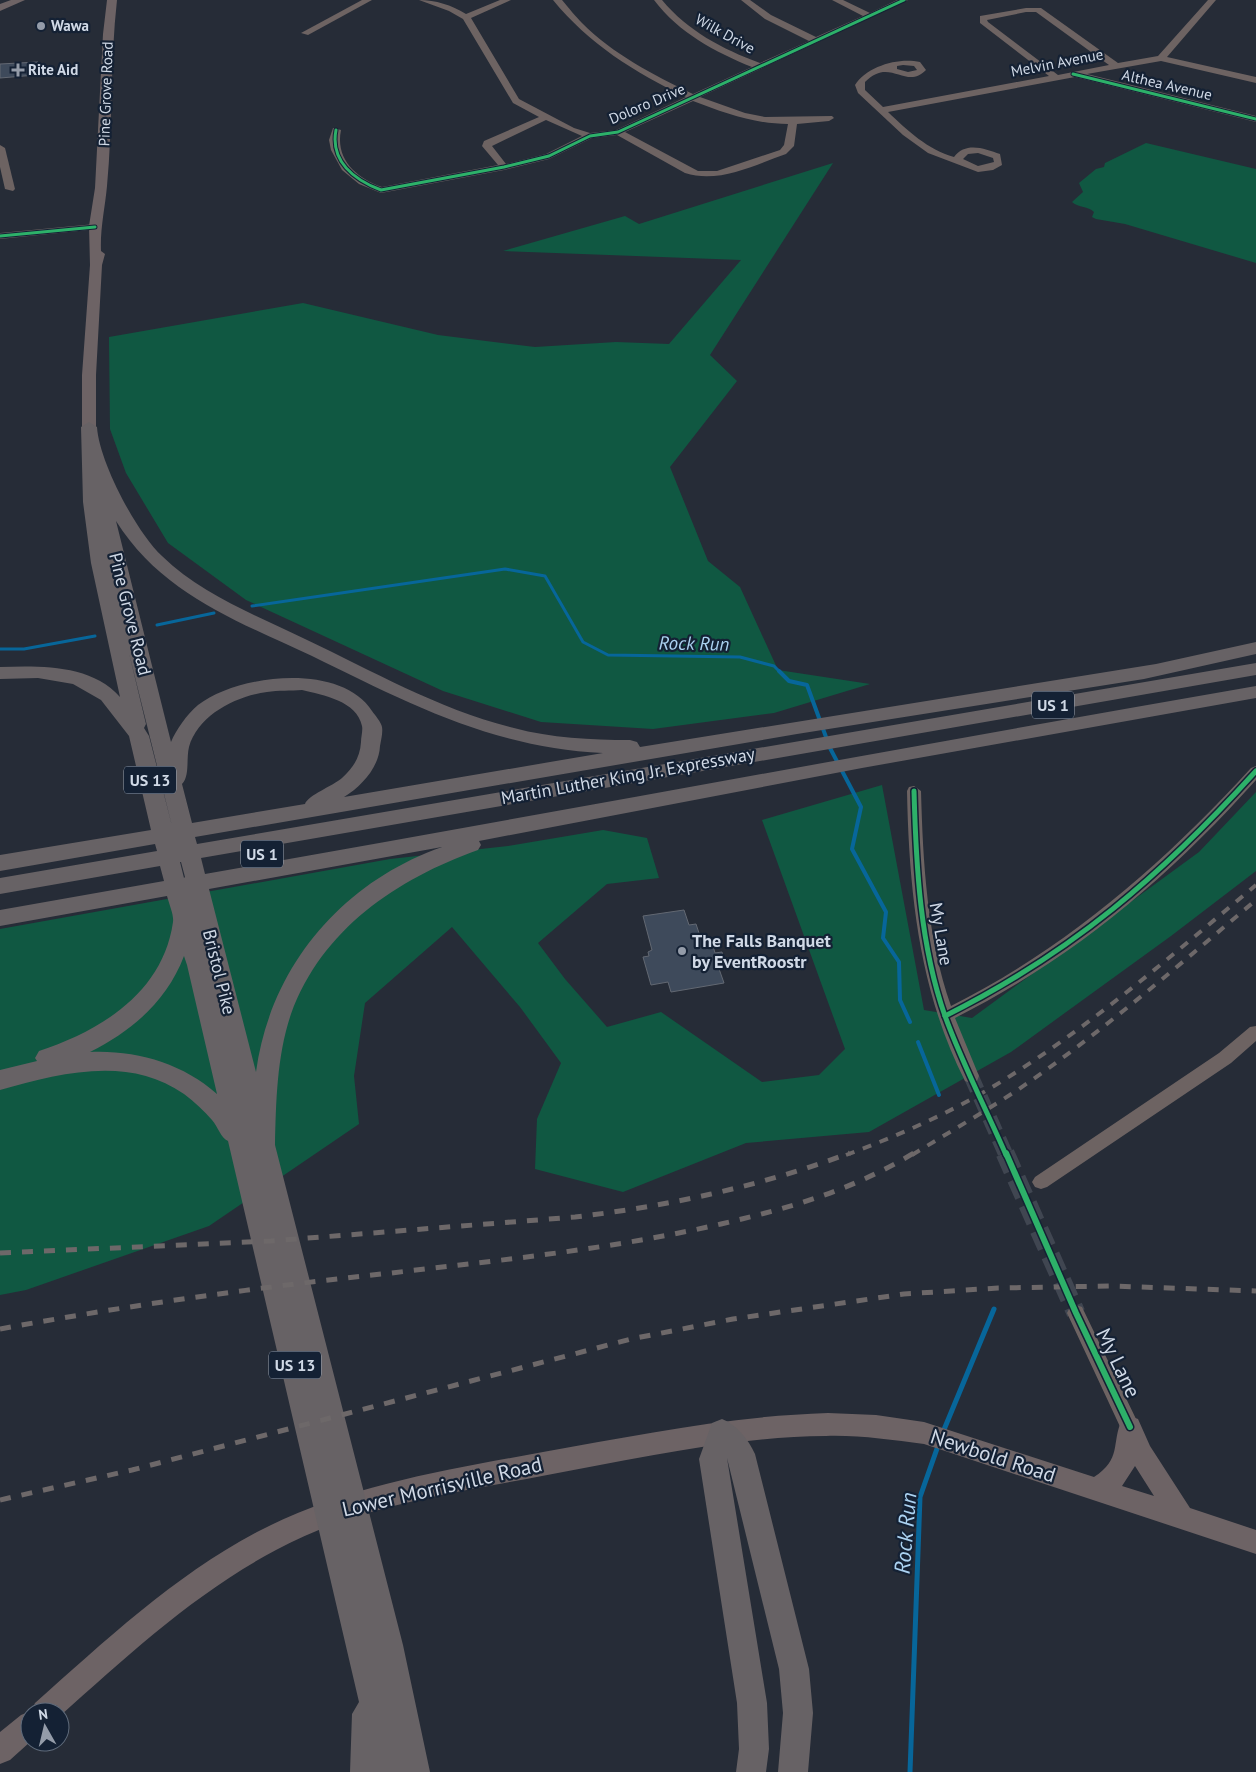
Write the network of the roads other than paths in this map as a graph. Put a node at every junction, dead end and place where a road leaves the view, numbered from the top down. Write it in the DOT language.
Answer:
graph roads {
  1 [pos="20,0"];
  2 [pos="112,0"];
  3 [pos="368,0"];
  4 [pos="423,0"];
  5 [pos="507,0"];
  6 [pos="557,0"];
  7 [pos="658,0"];
  8 [pos="745,0"];
  9 [pos="836,0"];
  10 [pos="904,0"];
  11 [pos="1212,0"];
  12 [pos="6,4"];
  13 [pos="871,16"];
  14 [pos="466,17"];
  15 [pos="305,33"];
  16 [pos="817,42"];
  17 [pos="1160,58"];
  18 [pos="1116,66"];
  19 [pos="761,67"];
  20 [pos="893,67"];
  21 [pos="1073,74"];
  22 [pos="1056,77"];
  23 [pos="1256,80"];
  24 [pos="695,97"];
  25 [pos="882,110"];
  26 [pos="545,118"];
  27 [pos="829,118"];
  28 [pos="1256,119"];
  29 [pos="793,122"];
  30 [pos="336,130"];
  31 [pos="618,132"];
  32 [pos="590,136"];
  33 [pos="0,148"];
  34 [pos="960,161"];
  35 [pos="504,168"];
  36 [pos="101,188"];
  37 [pos="10,189"];
  38 [pos="95,226"];
  39 [pos="0,236"];
  40 [pos="96,265"];
  41 [pos="91,436"];
  42 [pos="1256,648"];
  43 [pos="1256,669"];
  44 [pos="0,673"];
  45 [pos="1256,683"];
  46 [pos="1256,692"];
  47 [pos="139,736"];
  48 [pos="735,739"];
  49 [pos="850,740"];
  50 [pos="802,749"];
  51 [pos="1256,772"];
  52 [pos="914,791"];
  53 [pos="627,807"];
  54 [pos="172,814"];
  55 [pos="275,815"];
  56 [pos="32,857"];
  57 [pos="0,859"];
  58 [pos="0,863"];
  59 [pos="0,886"];
  60 [pos="189,896"];
  61 [pos="0,899"];
  62 [pos="0,918"];
  63 [pos="184,922"];
  64 [pos="945,1016"];
  65 [pos="1256,1032"];
  66 [pos="0,1070"];
  67 [pos="971,1076"];
  68 [pos="0,1080"];
  69 [pos="253,1148"];
  70 [pos="1042,1182"];
  71 [pos="1076,1313"];
  72 [pos="1130,1427"];
  73 [pos="722,1432"];
  74 [pos="1095,1490"];
  75 [pos="1182,1518"];
  76 [pos="1256,1542"];
  77 [pos="358,1576"];
  78 [pos="364,1653"];
  79 [pos="55,1702"];
  80 [pos="404,1714"];
  81 [pos="20,1733"];
  82 [pos="0,1750"];
  83 [pos="365,1772"];
  84 [pos="388,1772"];
  85 [pos="415,1772"];
  86 [pos="427,1772"];
  87 [pos="751,1772"];
  88 [pos="793,1772"];
  1 -- 12 [label="main road"];
  2 -- 36 [label="main road, Pine Grove Road"];
  3 -- 15 [label="street"];
  4 -- 14 [label="street"];
  5 -- 14 [label="street"];
  6 -- 24 [label="street"];
  7 -- 19 [label="street, Wilk Drive"];
  8 -- 16 [label="street"];
  9 -- 13 [label="street"];
  10 -- 13 [label="street, Doloro Drive"];
  11 -- 17 [label="street"];
  13 -- 16 [label="street, Doloro Drive"];
  14 -- 26 [label="street"];
  16 -- 19 [label="street, Doloro Drive"];
  17 -- 18 [label="street, Melvin Avenue"];
  17 -- 23 [label="street"];
  18 -- 21 [label="street, Melvin Avenue"];
  18 -- 22 [label="street"];
  19 -- 24 [label="street, Doloro Drive"];
  20 -- 25 [label="street"];
  21 -- 22 [label="street, Melvin Avenue"];
  21 -- 28 [label="street, Althea Avenue"];
  22 -- 25 [label="street, Melvin Avenue"];
  24 -- 29 [label="street"];
  24 -- 31 [label="street, Doloro Drive"];
  25 -- 34 [label="street"];
  26 -- 32 [label="street"];
  26 -- 35 [label="street"];
  27 -- 29 [label="street"];
  29 -- 31 [label="street"];
  30 -- 35 [label="street, Doloro Drive"];
  31 -- 32 [label="street, Doloro Drive"];
  32 -- 35 [label="street, Doloro Drive"];
  33 -- 37 [label="street"];
  36 -- 38 [label="main road, Pine Grove Road"];
  36 -- 40 [label="main road, Pine Grove Road"];
  38 -- 39 [label="street"];
  38 -- 40 [label="main road, Pine Grove Road"];
  40 -- 41 [label="main road, Pine Grove Road"];
  41 -- 47 [label="highway, Pine Grove Road"];
  41 -- 48 [label="highway"];
  41 -- 54 [label="highway, Pine Grove Road"];
  42 -- 49 [label="highway"];
  43 -- 49 [label="highway, Martin Luther King Jr. Expressway / US 1"];
  44 -- 47 [label="highway"];
  45 -- 49 [label="highway, Martin Luther King Jr. Expressway / US 1"];
  46 -- 49 [label="highway"];
  47 -- 54 [label="highway, US 13"];
  48 -- 50 [label="highway"];
  48 -- 55 [label="highway"];
  49 -- 50 [label="highway"];
  49 -- 50 [label="highway, Martin Luther King Jr. Expressway / US 1"];
  50 -- 53 [label="highway"];
  50 -- 59 [label="highway, Martin Luther King Jr. Expressway / US 1"];
  50 -- 61 [label="highway, Martin Luther King Jr. Expressway / US 1"];
  51 -- 64 [label="street"];
  52 -- 64 [label="street, My Lane"];
  53 -- 62 [label="highway"];
  53 -- 69 [label="highway"];
  54 -- 55 [label="highway"];
  54 -- 60 [label="highway, US 13"];
  55 -- 56 [label="highway"];
  56 -- 57 [label="highway"];
  56 -- 58 [label="highway"];
  60 -- 63 [label="highway, US 13"];
  60 -- 69 [label="highway, Bristol Pike / US 13"];
  63 -- 66 [label="highway"];
  63 -- 69 [label="highway, US 13"];
  64 -- 67 [label="street, My Lane"];
  65 -- 70 [label="street"];
  68 -- 69 [label="highway"];
  69 -- 77 [label="highway, US 13"];
  71 -- 72 [label="street, My Lane"];
  72 -- 74 [label="main road"];
  72 -- 75 [label="main road"];
  73 -- 74 [label="main road, Newbold Road"];
  73 -- 79 [label="main road, Lower Morrisville Road"];
  73 -- 87 [label="highway"];
  73 -- 88 [label="highway"];
  74 -- 75 [label="main road, Newbold Road"];
  75 -- 76 [label="main road, Newbold Road"];
  77 -- 78 [label="highway, US 13"];
  77 -- 80 [label="highway, US 13"];
  78 -- 83 [label="highway"];
  78 -- 84 [label="highway, US 13"];
  80 -- 85 [label="highway, US 13"];
  80 -- 86 [label="highway"];
  81 -- 82 [label="main road"];
}
